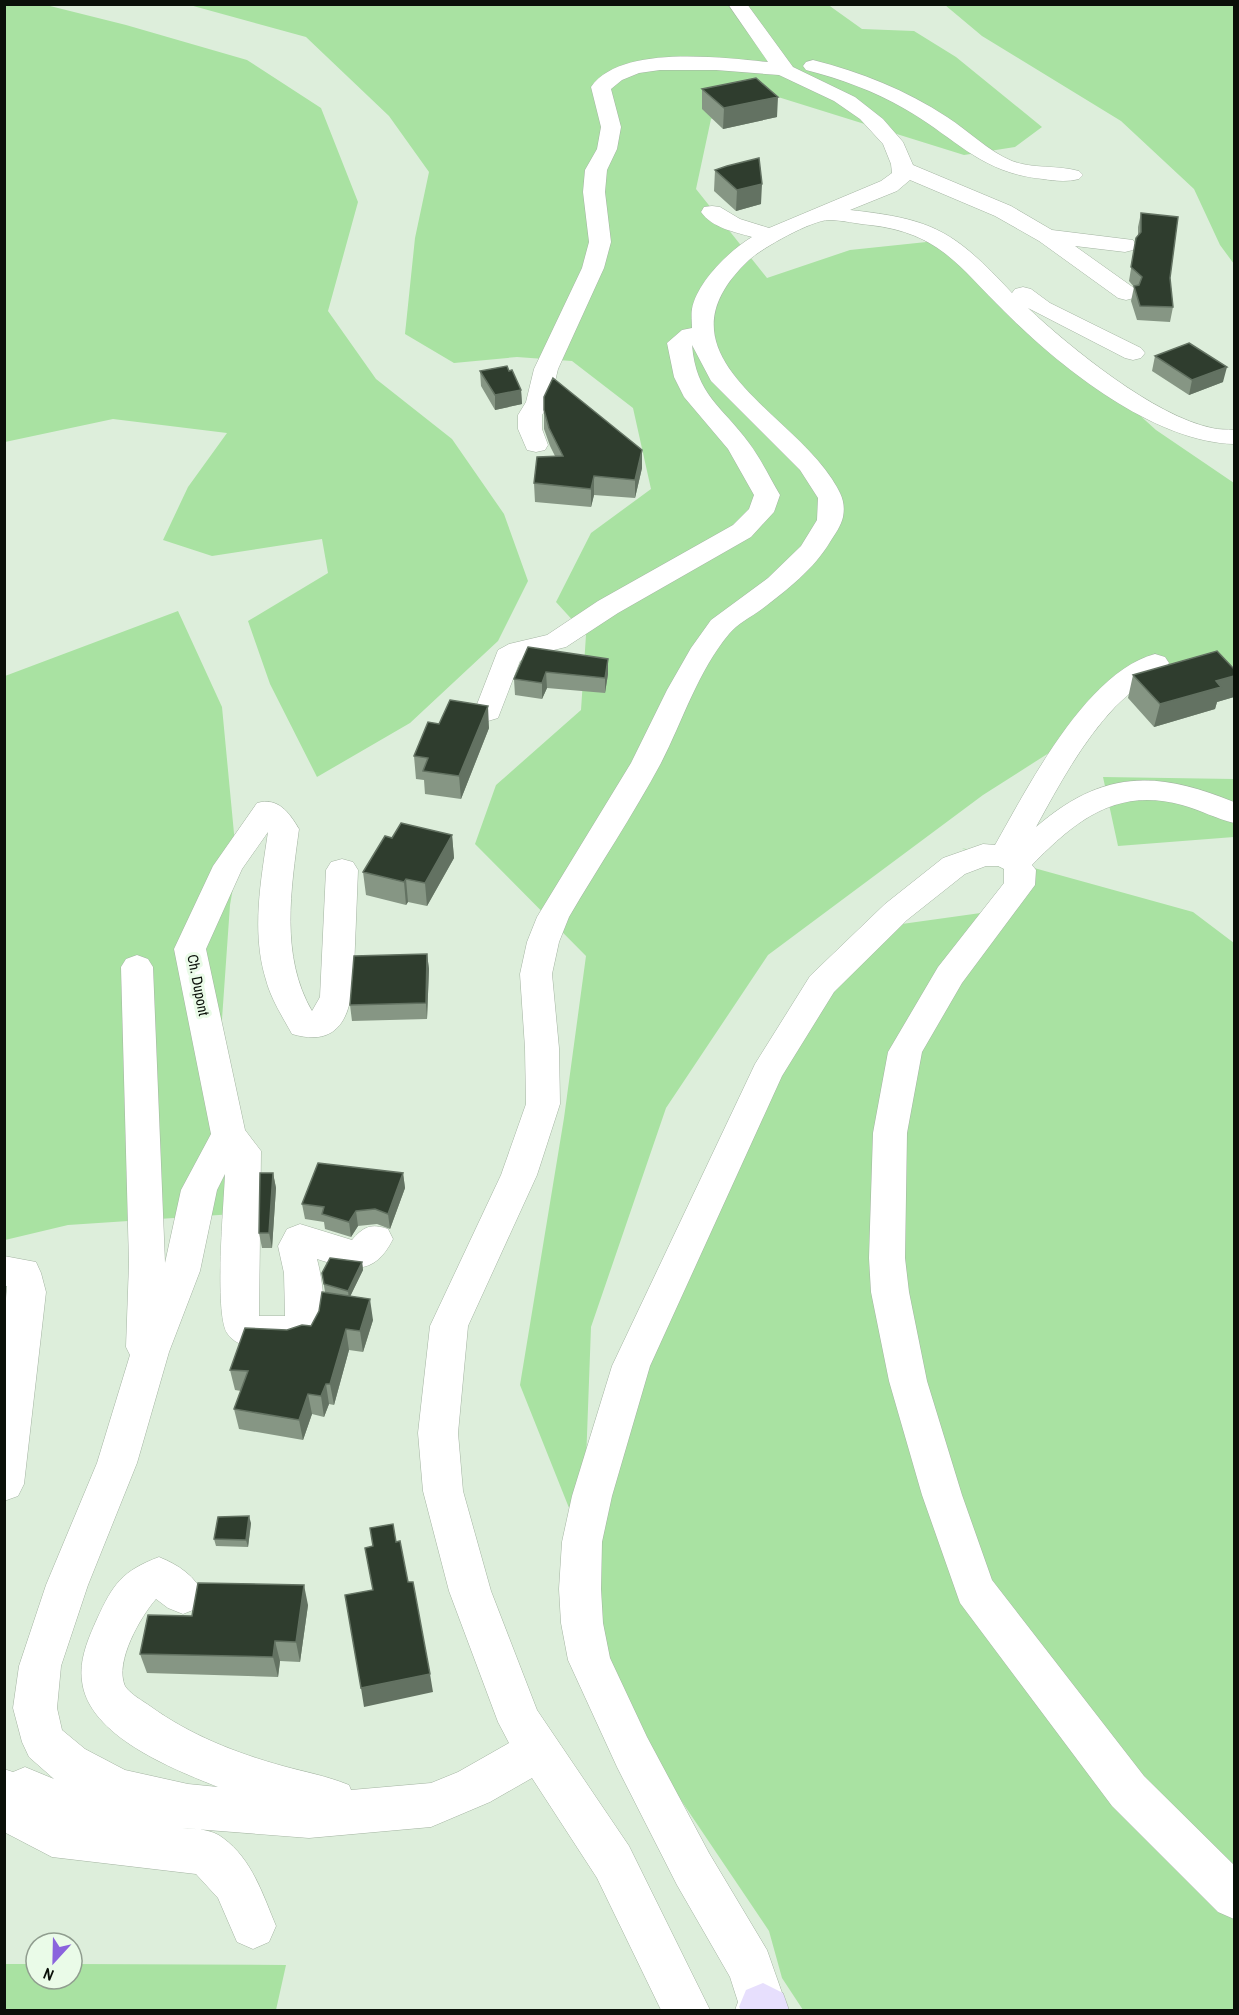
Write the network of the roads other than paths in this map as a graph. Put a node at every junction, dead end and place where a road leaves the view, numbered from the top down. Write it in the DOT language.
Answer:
graph roads {
  1 [pos="737,4"];
  2 [pos="781,64"];
  3 [pos="903,169"];
  4 [pos="1072,175"];
  5 [pos="835,208"];
  6 [pos="712,212"];
  7 [pos="772,236"];
  8 [pos="936,236"];
  9 [pos="1047,236"];
  10 [pos="1125,245"];
  11 [pos="1126,293"];
  12 [pos="703,333"];
  13 [pos="1133,352"];
  14 [pos="1234,437"];
  15 [pos="536,445"];
  16 [pos="1155,663"];
  17 [pos="488,712"];
  18 [pos="1234,813"];
  19 [pos="1010,860"];
  20 [pos="342,870"];
  21 [pos="137,967"];
  22 [pos="230,1142"];
  23 [pos="375,1239"];
  24 [pos="4,1271"];
  25 [pos="12,1343"];
  26 [pos="148,1360"];
  27 [pos="4,1484"];
  28 [pos="183,1595"];
  29 [pos="538,1750"];
  30 [pos="8,1798"];
  31 [pos="188,1806"];
  32 [pos="375,1809"];
  33 [pos="1234,1896"];
  34 [pos="253,1926"];
  35 [pos="762,2009"];
  36 [pos="686,2010"];
  1 -- 2 [label="street"];
  2 -- 3 [label="street"];
  2 -- 4 [label="street"];
  2 -- 15 [label="street"];
  3 -- 5 [label="street"];
  3 -- 9 [label="street"];
  5 -- 7 [label="street"];
  5 -- 8 [label="street"];
  6 -- 7 [label="street"];
  7 -- 12 [label="street"];
  8 -- 13 [label="street"];
  8 -- 14 [label="street"];
  9 -- 10 [label="street"];
  9 -- 11 [label="street"];
  12 -- 17 [label="street"];
  12 -- 29 [label="street"];
  16 -- 19 [label="street"];
  18 -- 19 [label="street"];
  19 -- 33 [label="street"];
  19 -- 35 [label="street"];
  20 -- 22 [label="street, Ch. Dupont"];
  21 -- 26 [label="street"];
  22 -- 23 [label="street, Ch. Dupont"];
  22 -- 26 [label="street"];
  24 -- 25 [label="street"];
  25 -- 27 [label="street"];
  26 -- 31 [label="street"];
  28 -- 32 [label="street"];
  29 -- 32 [label="street"];
  29 -- 36 [label="street"];
  30 -- 31 [label="street"];
  30 -- 34 [label="street"];
  31 -- 32 [label="street"];
}
